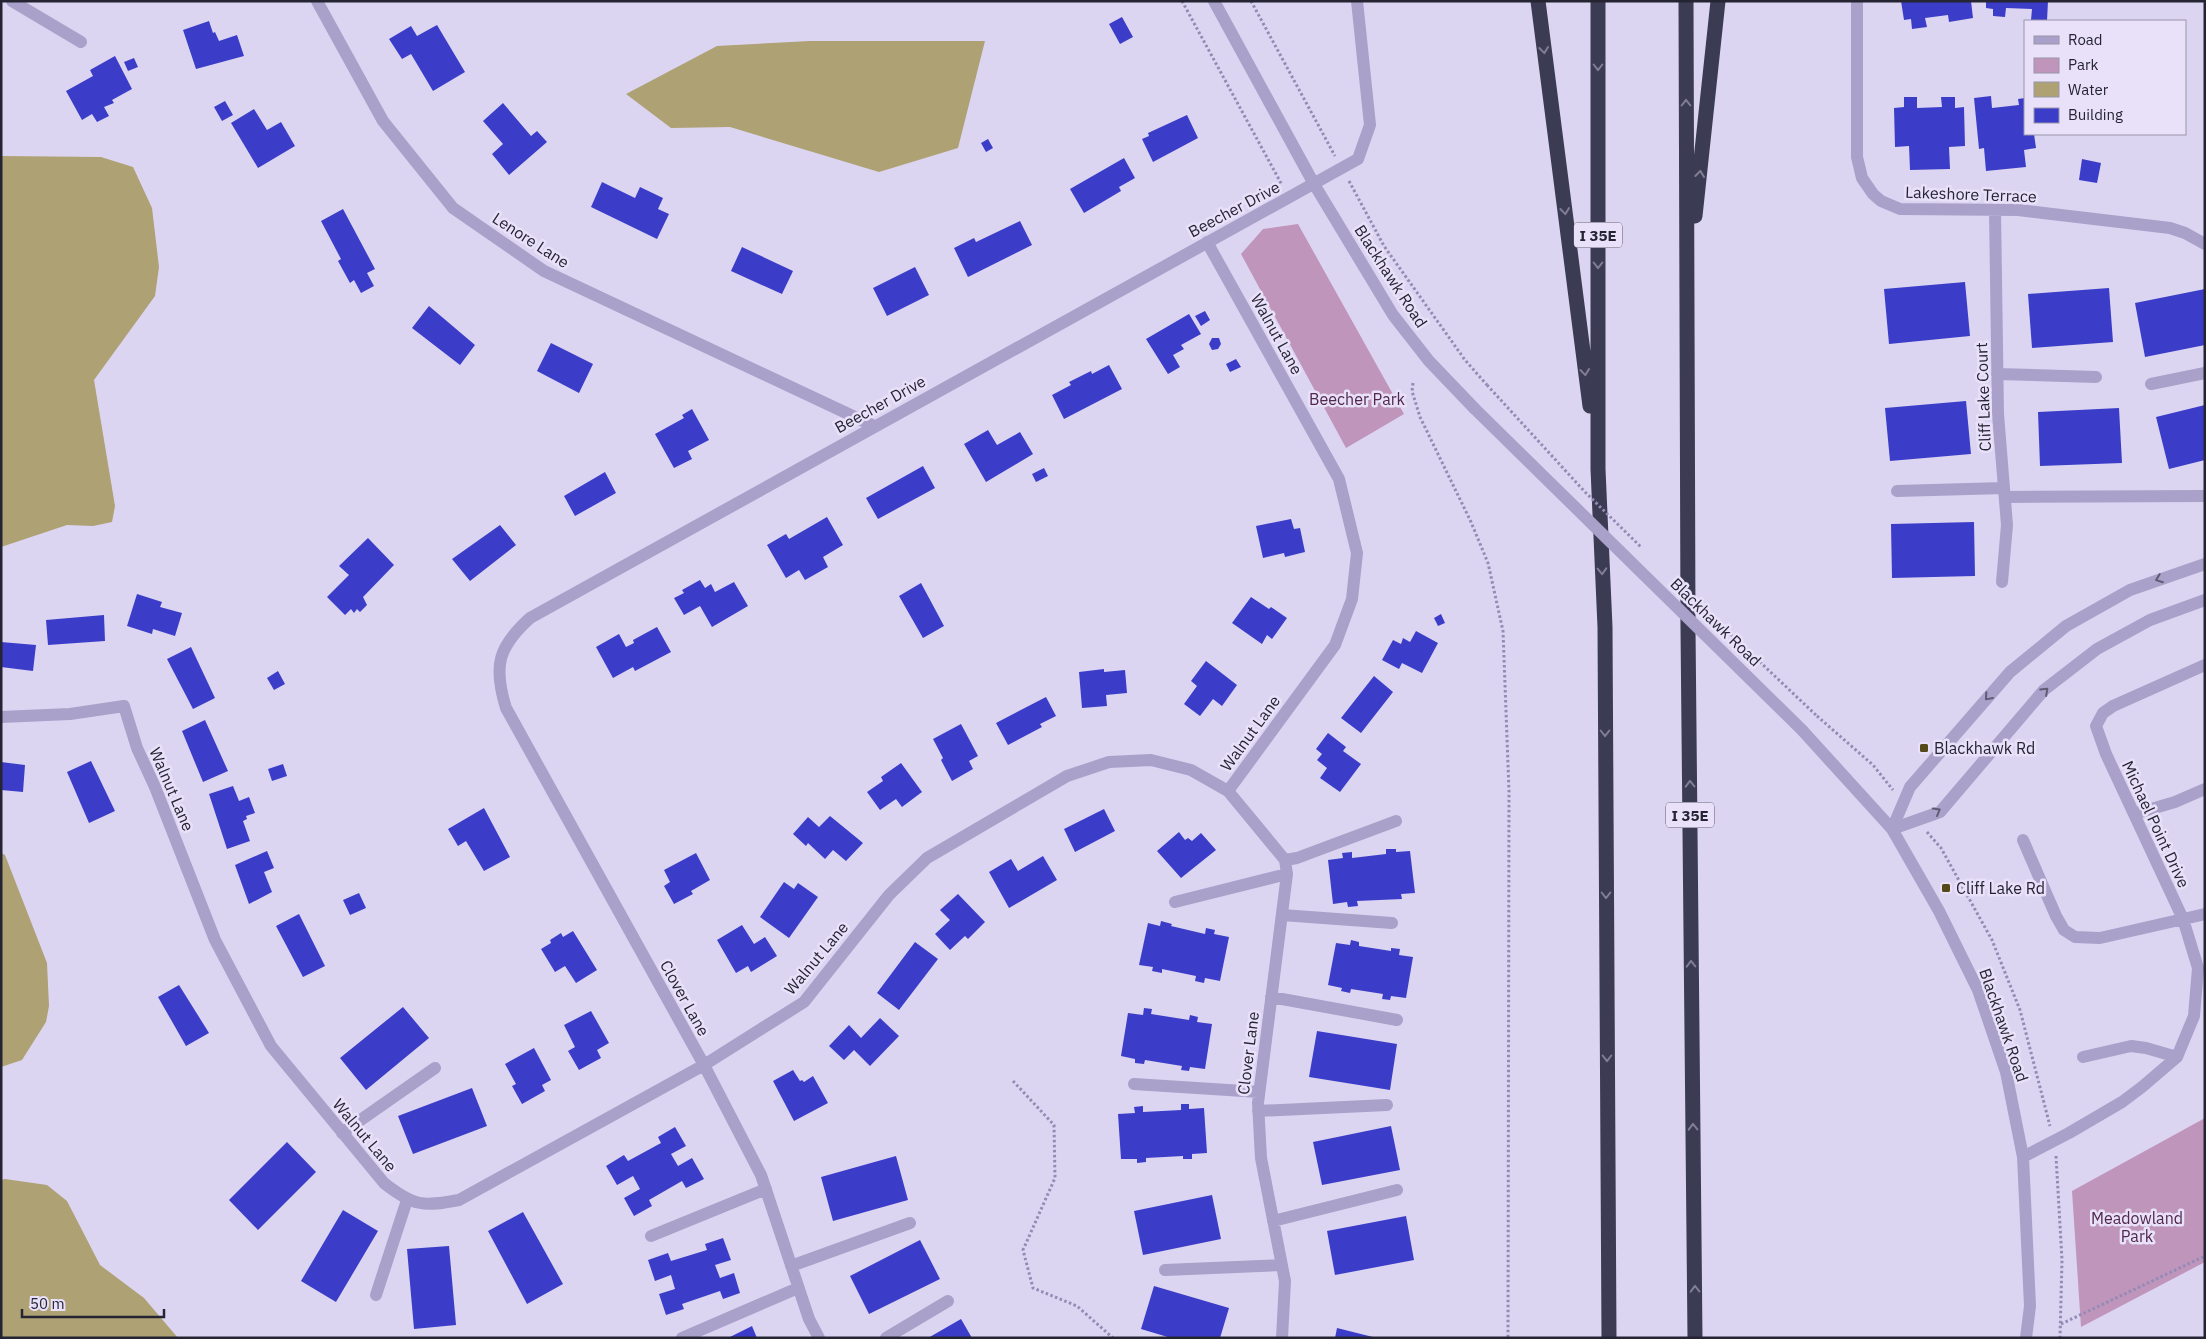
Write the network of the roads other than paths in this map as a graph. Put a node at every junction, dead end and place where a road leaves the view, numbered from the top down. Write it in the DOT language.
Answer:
graph roads {
  1 [pos="12,1"];
  2 [pos="317,1"];
  3 [pos="1214,1"];
  4 [pos="1357,1"];
  5 [pos="1538,1"];
  6 [pos="1598,1"];
  7 [pos="1686,1"];
  8 [pos="1718,1"];
  9 [pos="1857,1"];
  10 [pos="81,42"];
  11 [pos="1314,184"];
  12 [pos="1995,210"];
  13 [pos="1208,242"];
  14 [pos="2205,244"];
  15 [pos="1687,292"];
  16 [pos="2205,372"];
  17 [pos="1997,374"];
  18 [pos="2096,377"];
  19 [pos="2151,384"];
  20 [pos="874,426"];
  21 [pos="1598,469"];
  22 [pos="1897,491"];
  23 [pos="2004,492"];
  24 [pos="2205,496"];
  25 [pos="2205,564"];
  26 [pos="2002,582"];
  27 [pos="2205,600"];
  28 [pos="2205,665"];
  29 [pos="498,684"];
  30 [pos="1,717"];
  31 [pos="2205,789"];
  32 [pos="1228,791"];
  33 [pos="2134,814"];
  34 [pos="1396,821"];
  35 [pos="1892,829"];
  36 [pos="2023,840"];
  37 [pos="1285,860"];
  38 [pos="1287,874"];
  39 [pos="1175,902"];
  40 [pos="1282,914"];
  41 [pos="2205,914"];
  42 [pos="2183,919"];
  43 [pos="1392,923"];
  44 [pos="1272,998"];
  45 [pos="1397,1020"];
  46 [pos="2083,1057"];
  47 [pos="2177,1057"];
  48 [pos="704,1065"];
  49 [pos="435,1068"];
  50 [pos="1134,1084"];
  51 [pos="1259,1092"];
  52 [pos="1387,1105"];
  53 [pos="1258,1111"];
  54 [pos="342,1133"];
  55 [pos="2024,1157"];
  56 [pos="766,1189"];
  57 [pos="1397,1190"];
  58 [pos="407,1200"];
  59 [pos="1273,1221"];
  60 [pos="910,1222"];
  61 [pos="651,1236"];
  62 [pos="1282,1265"];
  63 [pos="791,1266"];
  64 [pos="1166,1270"];
  65 [pos="798,1288"];
  66 [pos="376,1295"];
  67 [pos="948,1301"];
  68 [pos="682,1338"];
  69 [pos="819,1338"];
  70 [pos="886,1338"];
  71 [pos="1282,1338"];
  72 [pos="1609,1338"];
  73 [pos="1695,1338"];
  74 [pos="2026,1338"];
  1 -- 10 [label="street"];
  2 -- 20 [label="street, Lenore Lane"];
  3 -- 11 [label="street, Blackhawk Road"];
  4 -- 11 [label="street, Beecher Drive"];
  5 -- 21 [label="highway, one-way"];
  6 -- 21 [label="highway, I 35E, one-way"];
  15 -- 7 [label="highway, I 35E, one-way"];
  15 -- 8 [label="highway, one-way"];
  9 -- 12 [label="street, Lakeshore Terrace"];
  11 -- 13 [label="street, Beecher Drive"];
  11 -- 35 [label="street, Blackhawk Road, bridge"];
  12 -- 14 [label="street, Lakeshore Terrace"];
  12 -- 17 [label="street, Cliff Lake Court"];
  13 -- 20 [label="street, Beecher Drive"];
  13 -- 32 [label="street, Walnut Lane"];
  73 -- 15 [label="highway, I 35E, one-way"];
  16 -- 19 [label="street"];
  17 -- 18 [label="street"];
  17 -- 23 [label="street, Cliff Lake Court"];
  20 -- 29 [label="street, Beecher Drive"];
  21 -- 72 [label="highway, I 35E, one-way"];
  22 -- 23 [label="street"];
  23 -- 24 [label="street"];
  23 -- 26 [label="street, Cliff Lake Court"];
  25 -- 35 [label="street, one-way"];
  35 -- 27 [label="street, one-way"];
  28 -- 33 [label="street, Michael Point Drive"];
  29 -- 48 [label="street, Clover Lane"];
  30 -- 54 [label="street, Walnut Lane"];
  31 -- 33 [label="street"];
  32 -- 37 [label="street"];
  32 -- 48 [label="street, Walnut Lane"];
  33 -- 42 [label="street, Michael Point Drive"];
  34 -- 37 [label="street"];
  35 -- 55 [label="street, Blackhawk Road"];
  36 -- 42 [label="street"];
  37 -- 38 [label="street, Clover Lane"];
  38 -- 39 [label="street"];
  38 -- 40 [label="street, Clover Lane"];
  40 -- 43 [label="street"];
  40 -- 44 [label="street, Clover Lane"];
  41 -- 42 [label="street"];
  42 -- 47 [label="street, Michael Point Drive"];
  44 -- 45 [label="street"];
  44 -- 51 [label="street, Clover Lane"];
  46 -- 47 [label="street"];
  47 -- 55 [label="street, Michael Point Drive"];
  48 -- 56 [label="street, Clover Lane"];
  48 -- 58 [label="street, Walnut Lane"];
  49 -- 54 [label="street"];
  50 -- 51 [label="street"];
  51 -- 53 [label="street, Clover Lane"];
  52 -- 53 [label="street"];
  53 -- 59 [label="street, Clover Lane"];
  54 -- 58 [label="street, Walnut Lane"];
  55 -- 74 [label="street, Blackhawk Road"];
  56 -- 61 [label="street"];
  56 -- 63 [label="street, Clover Lane"];
  57 -- 59 [label="street"];
  58 -- 66 [label="street"];
  59 -- 62 [label="street, Clover Lane"];
  60 -- 63 [label="street"];
  62 -- 64 [label="street"];
  62 -- 71 [label="street, Clover Lane"];
  63 -- 65 [label="street, Clover Lane"];
  65 -- 68 [label="street"];
  65 -- 69 [label="street, Clover Lane"];
  67 -- 70 [label="street"];
}
